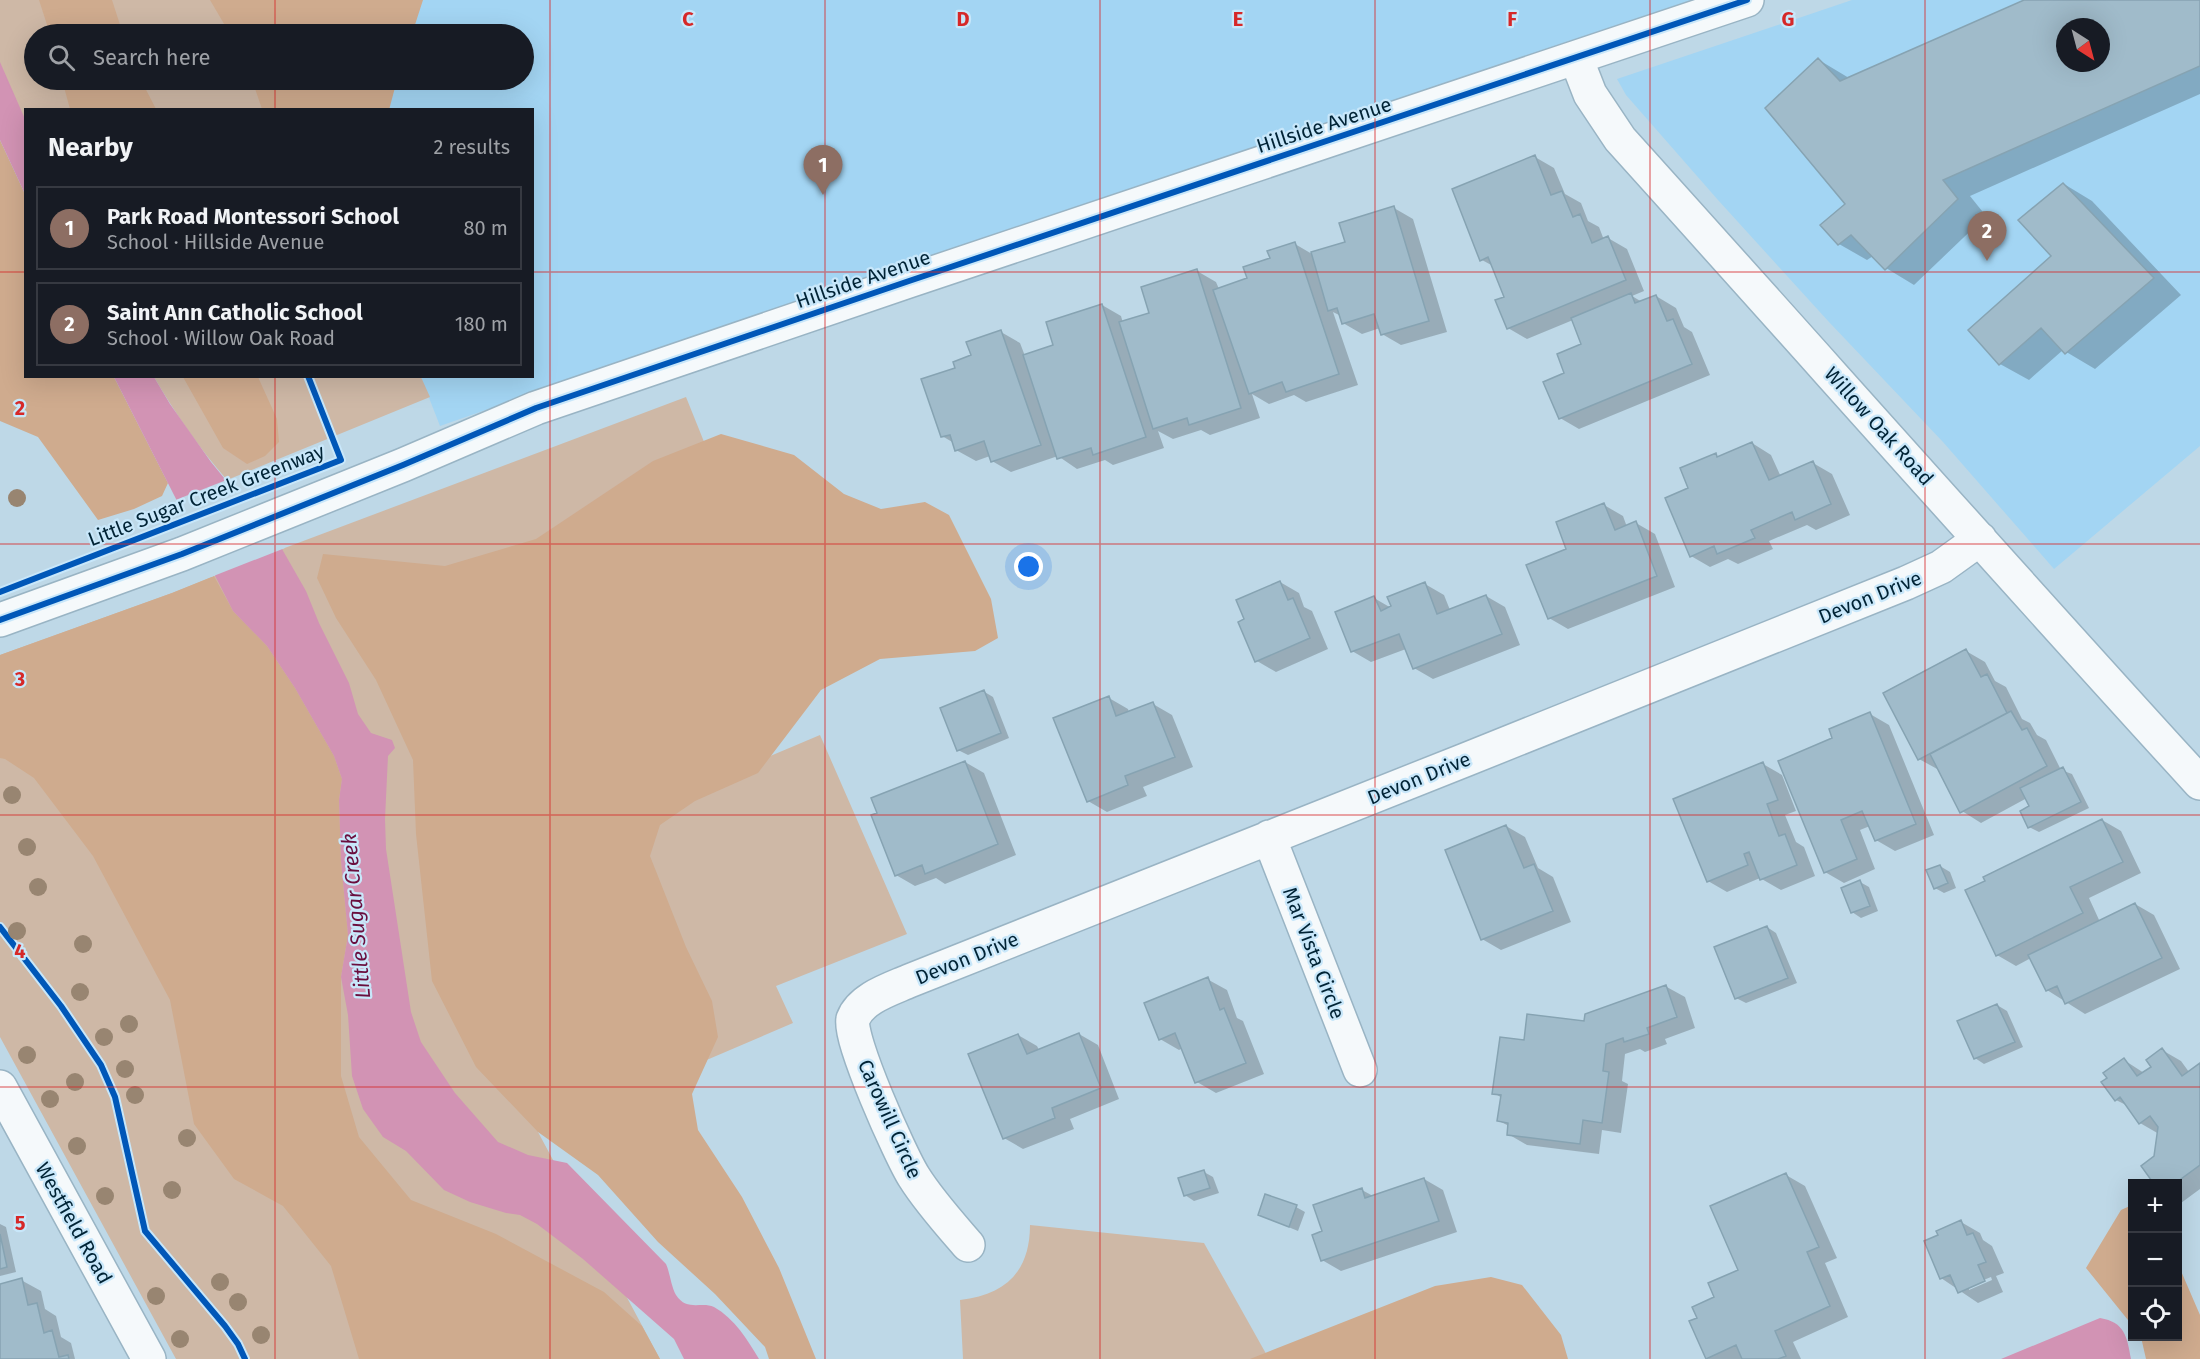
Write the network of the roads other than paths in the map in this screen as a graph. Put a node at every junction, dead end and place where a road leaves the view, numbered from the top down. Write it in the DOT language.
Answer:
graph roads {
  1 [pos="1747,0"];
  2 [pos="1576,58"];
  3 [pos="1980,539"];
  4 [pos="0,620"];
  5 [pos="2200,783"];
  6 [pos="1269,837"];
  7 [pos="856,1014"];
  8 [pos="1360,1070"];
  9 [pos="0,1087"];
  10 [pos="968,1245"];
  11 [pos="149,1359"];
  1 -- 2 [label="street, Hillside Avenue"];
  2 -- 3 [label="street, Willow Oak Road"];
  2 -- 4 [label="street, Hillside Avenue"];
  3 -- 5 [label="street, Willow Oak Road"];
  3 -- 6 [label="street, Devon Drive"];
  6 -- 7 [label="street, Devon Drive"];
  6 -- 8 [label="street, Mar Vista Circle"];
  7 -- 10 [label="street, Carowill Circle"];
  9 -- 11 [label="street, Westfield Road"];
}
